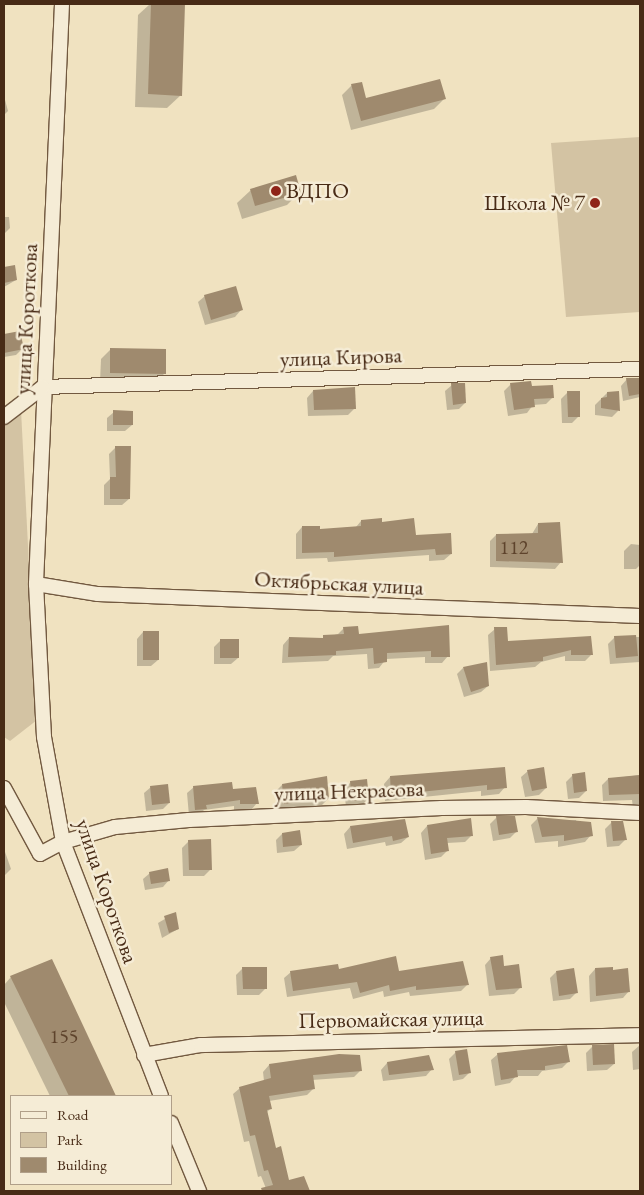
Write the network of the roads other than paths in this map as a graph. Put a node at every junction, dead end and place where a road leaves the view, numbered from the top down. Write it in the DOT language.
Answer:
graph roads {
  1 [pos="62,4"];
  2 [pos="640,370"];
  3 [pos="43,388"];
  4 [pos="4,417"];
  5 [pos="36,584"];
  6 [pos="640,616"];
  7 [pos="4,788"];
  8 [pos="640,812"];
  9 [pos="63,842"];
  10 [pos="640,1035"];
  11 [pos="144,1055"];
  12 [pos="160,1095"];
  13 [pos="172,1125"];
  14 [pos="199,1191"];
  1 -- 3 [label="street, улица Короткова"];
  2 -- 3 [label="street, улица Кирова"];
  3 -- 4 [label="street"];
  3 -- 5 [label="street, улица Короткова"];
  5 -- 6 [label="street, Октябрьская улица"];
  5 -- 9 [label="street, улица Короткова"];
  7 -- 9 [label="street, улица Некрасова"];
  8 -- 9 [label="street, улица Некрасова"];
  9 -- 11 [label="street, улица Короткова"];
  10 -- 11 [label="street, Первомайская улица"];
  11 -- 12 [label="street, улица Короткова"];
  13 -- 14 [label="street"];
}
